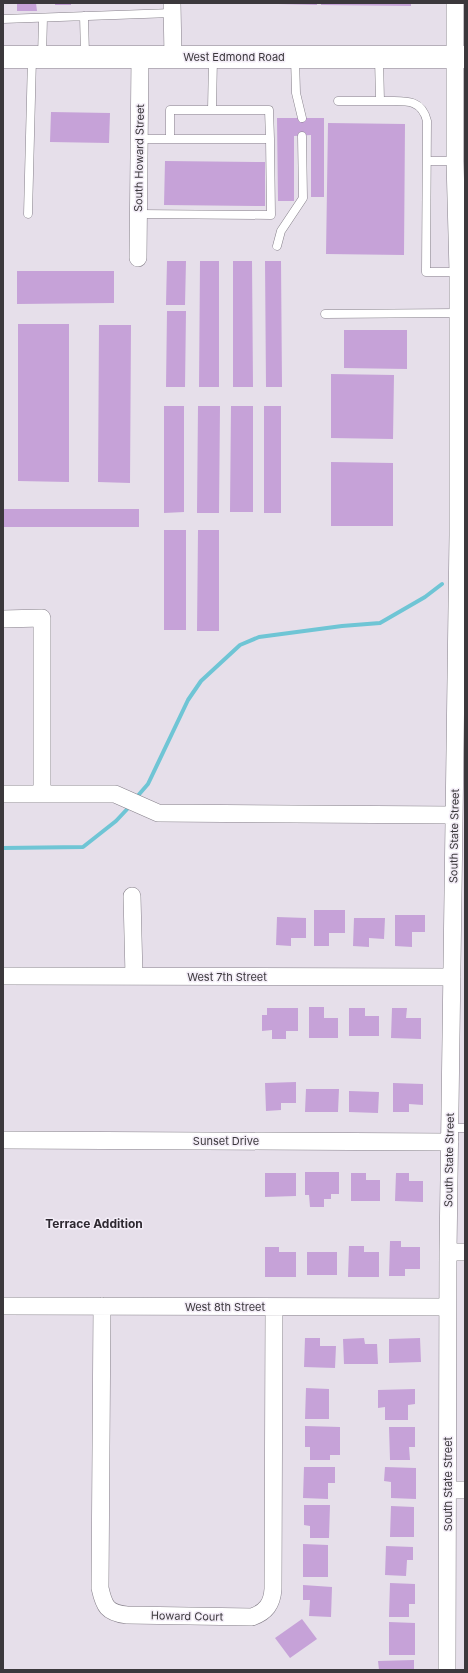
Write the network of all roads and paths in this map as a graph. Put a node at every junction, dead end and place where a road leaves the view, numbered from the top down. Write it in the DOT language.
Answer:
graph roads {
  1 [pos="455,3"];
  2 [pos="172,8"];
  3 [pos="84,16"];
  4 [pos="42,18"];
  5 [pos="3,19"];
  6 [pos="3,57"];
  7 [pos="37,57"];
  8 [pos="86,57"];
  9 [pos="140,57"];
  10 [pos="379,57"];
  11 [pos="460,57"];
  12 [pos="173,58"];
  13 [pos="213,58"];
  14 [pos="295,58"];
  15 [pos="338,101"];
  16 [pos="380,101"];
  17 [pos="212,110"];
  18 [pos="460,111"];
  19 [pos="302,118"];
  20 [pos="302,136"];
  21 [pos="139,139"];
  22 [pos="170,139"];
  23 [pos="270,139"];
  24 [pos="427,161"];
  25 [pos="455,161"];
  26 [pos="28,214"];
  27 [pos="138,214"];
  28 [pos="277,246"];
  29 [pos="138,258"];
  30 [pos="458,272"];
  31 [pos="458,313"];
  32 [pos="325,314"];
  33 [pos="461,535"];
  34 [pos="3,619"];
  35 [pos="3,794"];
  36 [pos="42,794"];
  37 [pos="454,815"];
  38 [pos="132,896"];
  39 [pos="3,976"];
  40 [pos="134,976"];
  41 [pos="452,977"];
  42 [pos="458,1010"];
  43 [pos="455,1133"];
  44 [pos="3,1140"];
  45 [pos="448,1252"];
  46 [pos="465,1252"];
  47 [pos="3,1306"];
  48 [pos="102,1306"];
  49 [pos="274,1307"];
  50 [pos="447,1308"];
  51 [pos="448,1490"];
  52 [pos="465,1490"];
  53 [pos="447,1670"];
  1 -- 11 [label="street, South State Street"];
  2 -- 3 [label="lane"];
  2 -- 12 [label="street"];
  3 -- 4 [label="lane"];
  3 -- 8 [label="lane"];
  4 -- 5 [label="lane"];
  4 -- 7 [label="lane"];
  6 -- 7 [label="main road, West Edmond Road"];
  7 -- 8 [label="main road, West Edmond Road"];
  7 -- 26 [label="lane"];
  8 -- 9 [label="main road, West Edmond Road"];
  9 -- 12 [label="main road, West Edmond Road"];
  9 -- 21 [label="street, South Howard Street"];
  10 -- 11 [label="main road, West Edmond Road"];
  10 -- 14 [label="main road, West Edmond Road"];
  10 -- 16 [label="lane"];
  11 -- 18 [label="street, South State Street"];
  12 -- 13 [label="main road, West Edmond Road"];
  13 -- 14 [label="main road, West Edmond Road"];
  13 -- 17 [label="lane"];
  14 -- 19 [label="lane"];
  15 -- 16 [label="lane"];
  16 -- 24 [label="lane"];
  17 -- 22 [label="lane"];
  17 -- 23 [label="lane"];
  18 -- 25 [label="street, South State Street"];
  20 -- 28 [label="lane"];
  21 -- 22 [label="lane"];
  21 -- 27 [label="street, South Howard Street"];
  22 -- 23 [label="lane"];
  23 -- 27 [label="lane"];
  24 -- 25 [label="lane"];
  24 -- 30 [label="lane"];
  25 -- 30 [label="street, South State Street"];
  27 -- 29 [label="street, South Howard Street"];
  30 -- 31 [label="street, South State Street"];
  31 -- 32 [label="lane"];
  31 -- 33 [label="street, South State Street"];
  33 -- 37 [label="street, South State Street"];
  34 -- 36 [label="street"];
  35 -- 36 [label="street"];
  36 -- 37 [label="street"];
  37 -- 41 [label="street, South State Street"];
  38 -- 40 [label="street"];
  39 -- 40 [label="street, West 7th Street"];
  40 -- 41 [label="street, West 7th Street"];
  41 -- 42 [label="street, South State Street"];
  42 -- 43 [label="street, South State Street"];
  43 -- 44 [label="street, Sunset Drive"];
  43 -- 45 [label="street, South State Street"];
  45 -- 46 [label="street"];
  45 -- 50 [label="street, South State Street"];
  47 -- 48 [label="street, West 8th Street"];
  48 -- 49 [label="street, West 8th Street"];
  48 -- 49 [label="street, Howard Court"];
  49 -- 50 [label="street, West 8th Street"];
  50 -- 51 [label="street, South State Street"];
  51 -- 52 [label="street"];
  51 -- 53 [label="street, South State Street"];
}
